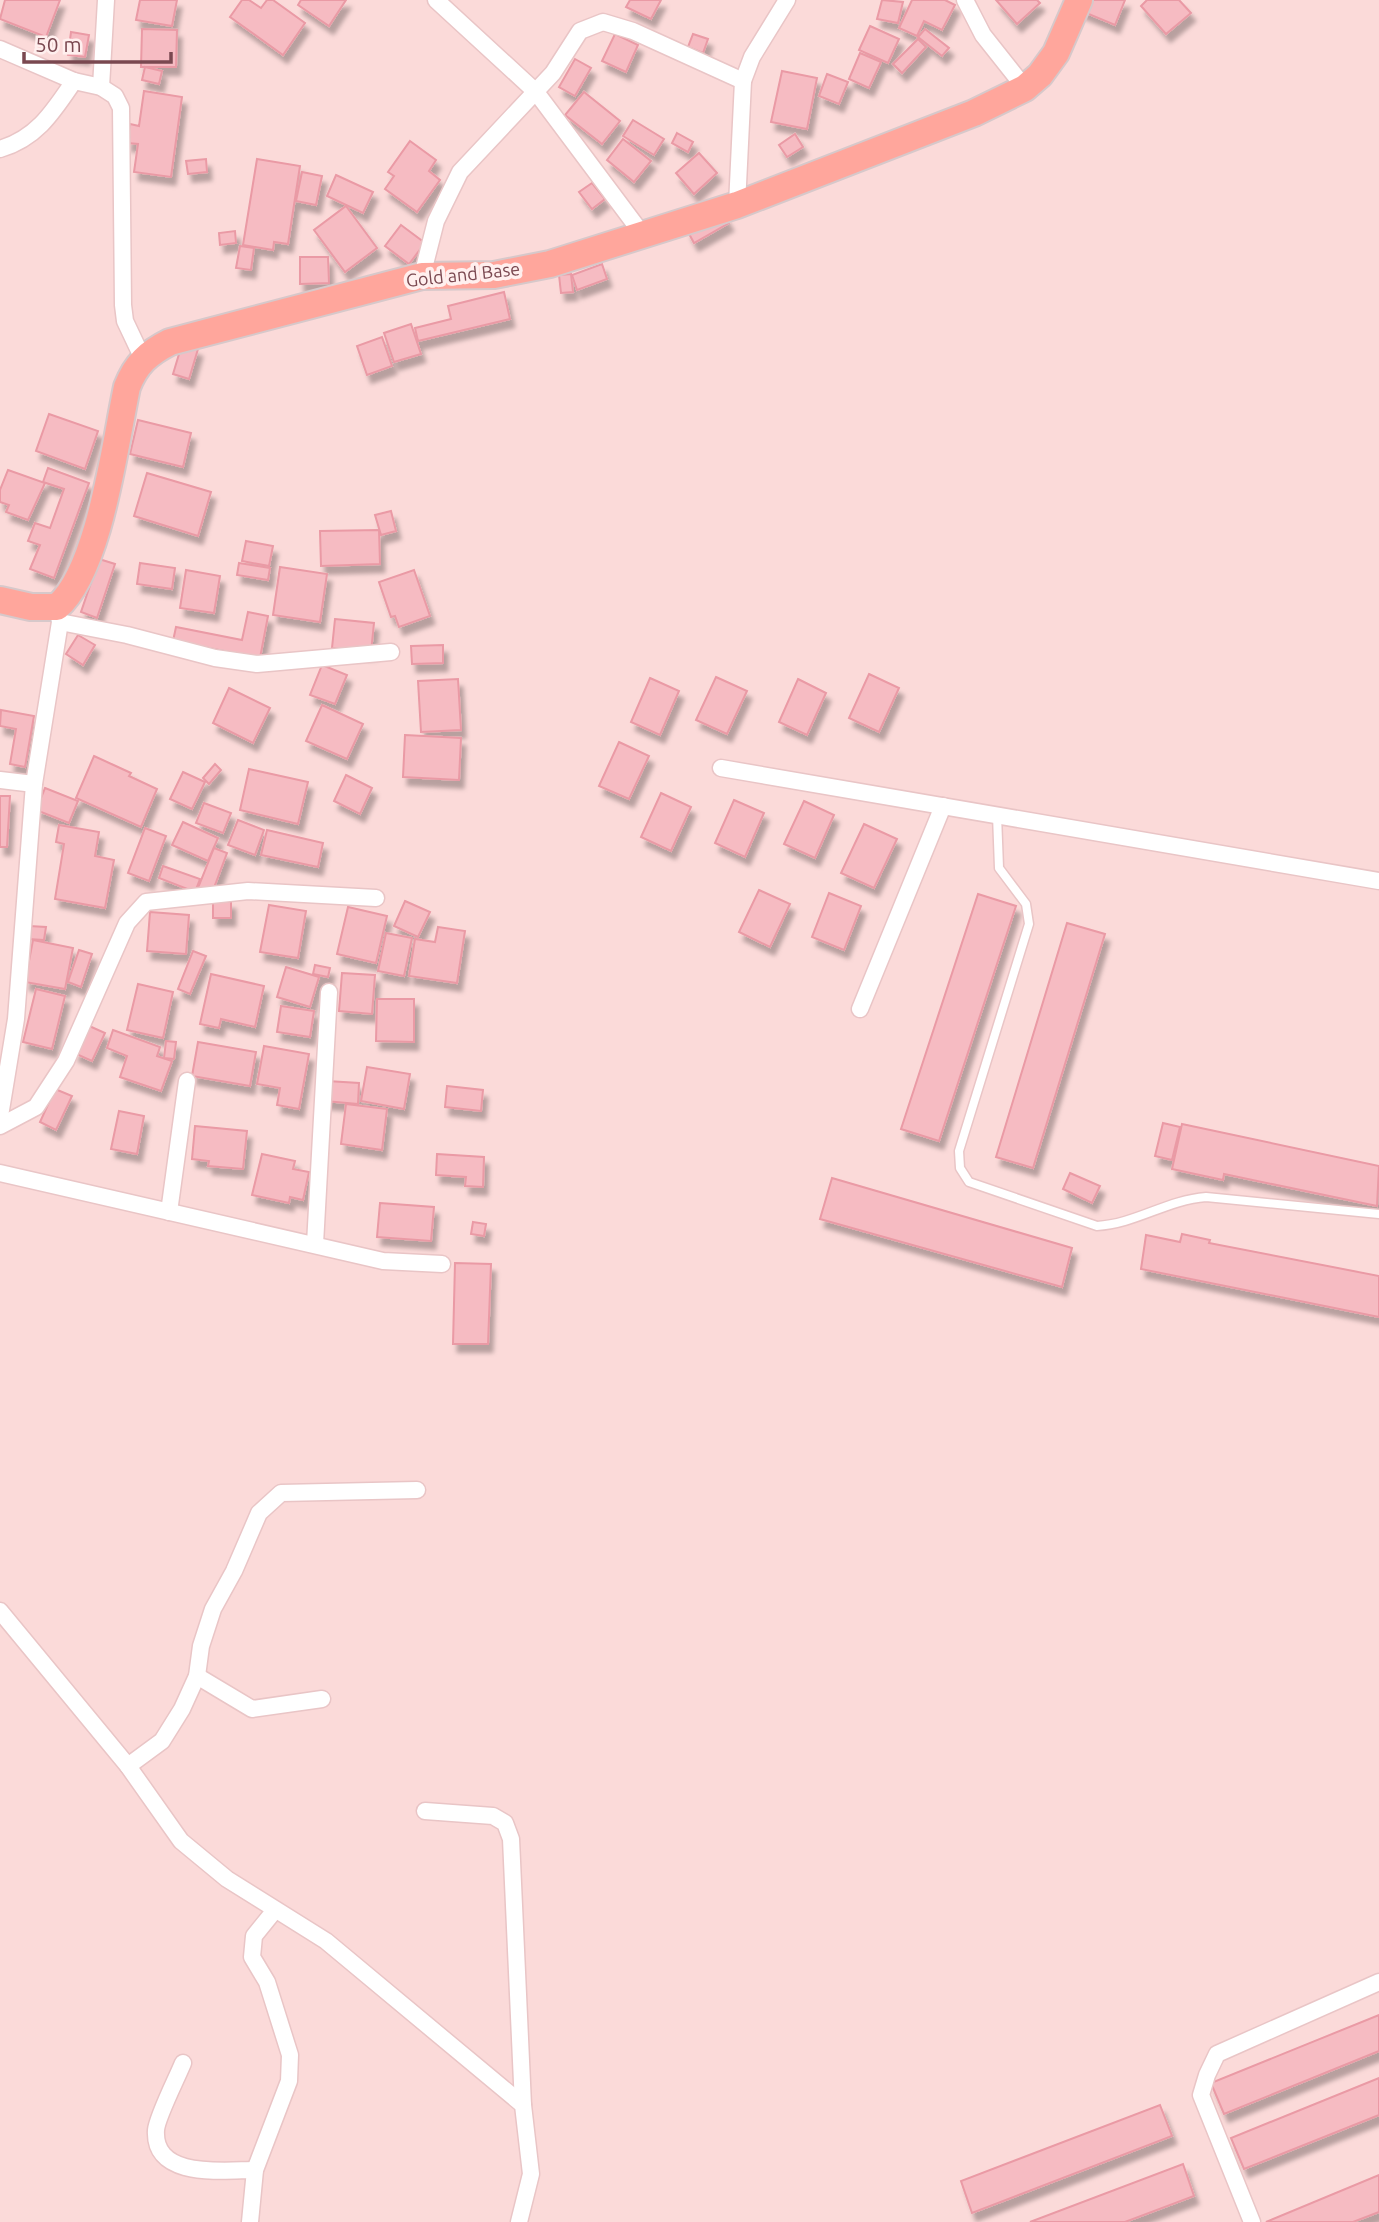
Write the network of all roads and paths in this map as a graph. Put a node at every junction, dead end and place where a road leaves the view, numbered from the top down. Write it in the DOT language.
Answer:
graph roads {
  1 [pos="106,0"];
  2 [pos="436,0"];
  3 [pos="787,0"];
  4 [pos="965,0"];
  5 [pos="1079,0"];
  6 [pos="0,49"];
  7 [pos="74,81"];
  8 [pos="743,81"];
  9 [pos="101,87"];
  10 [pos="1025,88"];
  11 [pos="536,92"];
  12 [pos="0,149"];
  13 [pos="737,205"];
  14 [pos="643,235"];
  15 [pos="422,276"];
  16 [pos="143,359"];
  17 [pos="0,600"];
  18 [pos="59,614"];
  19 [pos="391,652"];
  20 [pos="721,768"];
  21 [pos="0,780"];
  22 [pos="34,784"];
  23 [pos="943,806"];
  24 [pos="997,815"];
  25 [pos="1379,881"];
  26 [pos="376,898"];
  27 [pos="329,992"];
  28 [pos="860,1009"];
  29 [pos="187,1081"];
  30 [pos="0,1116"];
  31 [pos="0,1126"];
  32 [pos="0,1172"];
  33 [pos="169,1212"];
  34 [pos="1379,1214"];
  35 [pos="315,1244"];
  36 [pos="442,1264"];
  37 [pos="417,1490"];
  38 [pos="0,1611"];
  39 [pos="197,1676"];
  40 [pos="322,1699"];
  41 [pos="128,1766"];
  42 [pos="425,1811"];
  43 [pos="275,1910"];
  44 [pos="1379,1982"];
  45 [pos="183,2063"];
  46 [pos="523,2105"];
  47 [pos="256,2170"];
  48 [pos="250,2222"];
  49 [pos="519,2222"];
  50 [pos="1252,2222"];
  1 -- 9 [label="street"];
  2 -- 11 [label="street"];
  3 -- 8 [label="street"];
  4 -- 10 [label="street"];
  5 -- 10 [label="main road, Gold and Base"];
  6 -- 7 [label="street"];
  7 -- 9 [label="street"];
  7 -- 12 [label="street"];
  8 -- 11 [label="street"];
  8 -- 13 [label="street"];
  9 -- 16 [label="street"];
  10 -- 13 [label="main road, Gold and Base"];
  11 -- 14 [label="street"];
  11 -- 15 [label="street"];
  13 -- 14 [label="main road, Gold and Base"];
  14 -- 15 [label="main road, Gold and Base"];
  15 -- 16 [label="main road, Gold and Base"];
  16 -- 18 [label="main road"];
  17 -- 18 [label="main road"];
  18 -- 19 [label="street"];
  18 -- 22 [label="street"];
  20 -- 23 [label="street"];
  21 -- 22 [label="street"];
  22 -- 30 [label="street"];
  23 -- 24 [label="street"];
  23 -- 28 [label="street"];
  24 -- 25 [label="street"];
  24 -- 34 [label="lane"];
  26 -- 31 [label="street"];
  27 -- 35 [label="street"];
  29 -- 33 [label="street"];
  32 -- 33 [label="street"];
  33 -- 35 [label="street"];
  35 -- 36 [label="street"];
  37 -- 39 [label="street"];
  38 -- 41 [label="street"];
  39 -- 40 [label="street"];
  39 -- 41 [label="street"];
  41 -- 43 [label="street"];
  42 -- 46 [label="street"];
  43 -- 46 [label="street"];
  43 -- 47 [label="street"];
  44 -- 50 [label="street"];
  45 -- 47 [label="street"];
  46 -- 49 [label="street"];
  47 -- 48 [label="street"];
}
